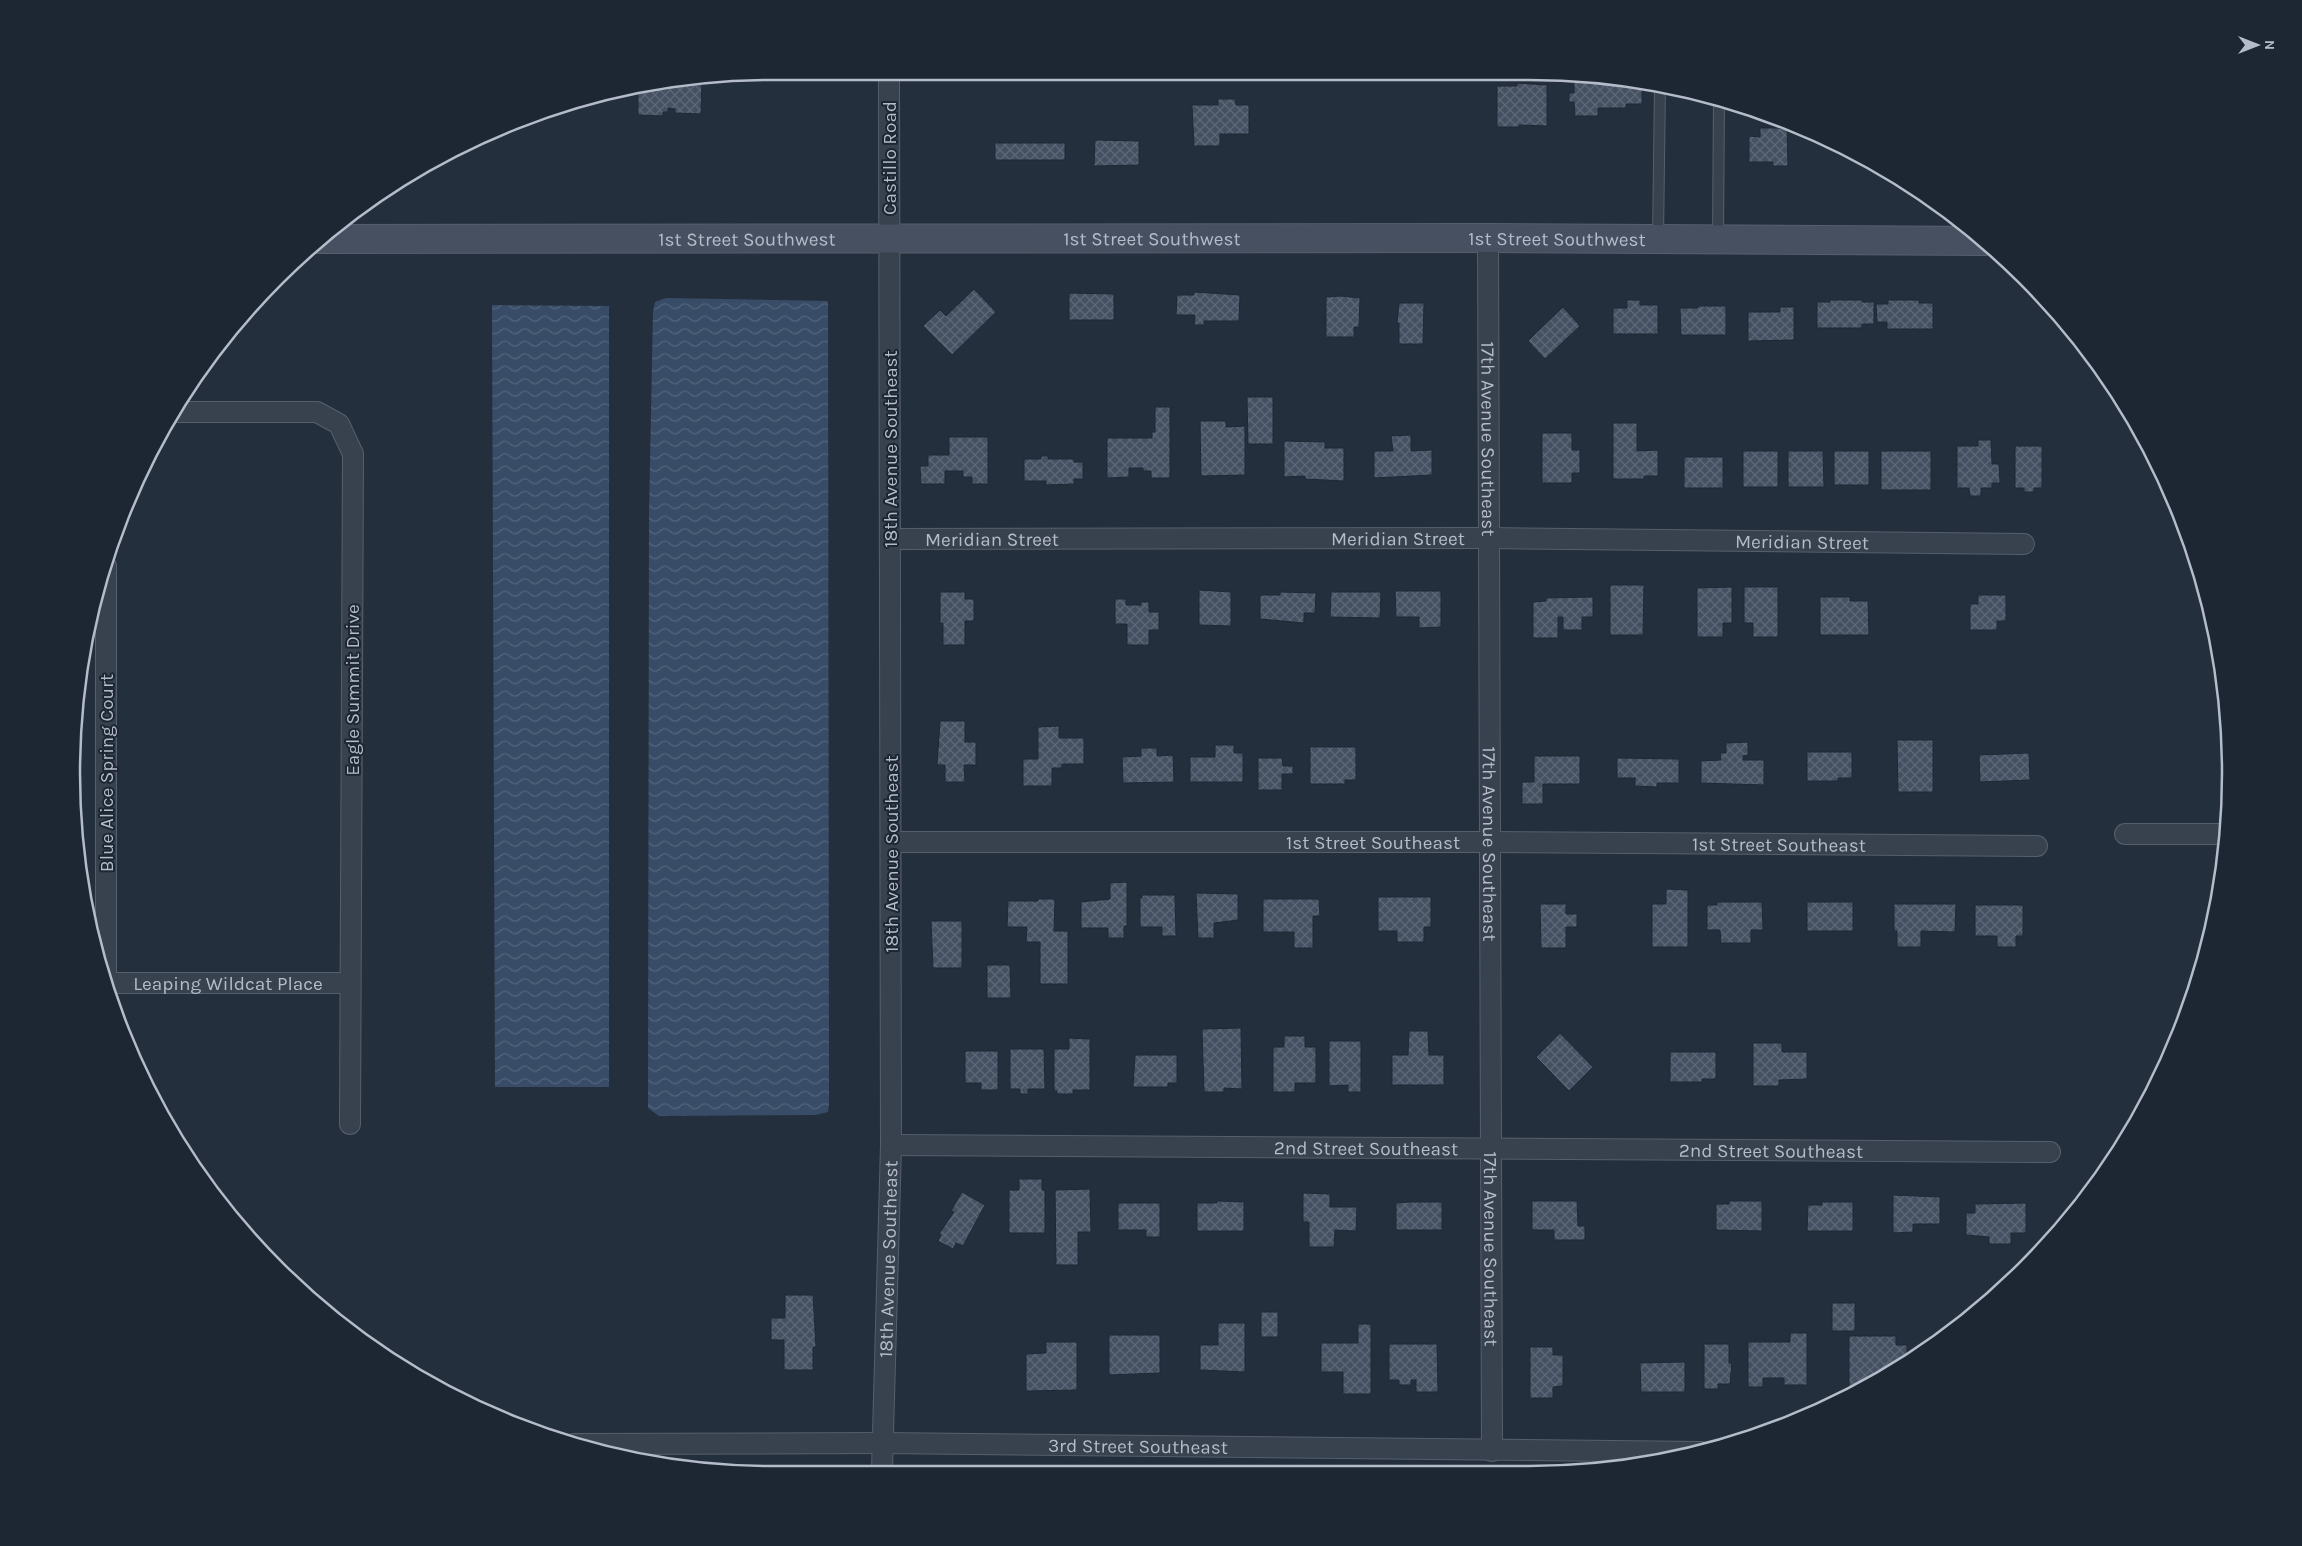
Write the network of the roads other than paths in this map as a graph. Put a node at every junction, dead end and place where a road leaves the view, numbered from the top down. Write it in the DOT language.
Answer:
graph roads {
  1 [pos="889,80"];
  2 [pos="1660,92"];
  3 [pos="1719,107"];
  4 [pos="1488,238"];
  5 [pos="332,239"];
  6 [pos="889,239"];
  7 [pos="1658,239"];
  8 [pos="1718,239"];
  9 [pos="1973,241"];
  10 [pos="182,412"];
  11 [pos="1490,538"];
  12 [pos="890,539"];
  13 [pos="2024,544"];
  14 [pos="106,587"];
  15 [pos="2125,834"];
  16 [pos="2219,834"];
  17 [pos="891,842"];
  18 [pos="1491,842"];
  19 [pos="2037,846"];
  20 [pos="106,959"];
  21 [pos="113,981"];
  22 [pos="350,982"];
  23 [pos="350,1124"];
  24 [pos="891,1145"];
  25 [pos="1492,1147"];
  26 [pos="2050,1152"];
  27 [pos="882,1443"];
  28 [pos="602,1444"];
  29 [pos="1492,1451"];
  30 [pos="1665,1453"];
  31 [pos="882,1466"];
  1 -- 6 [label="street, Castillo Road"];
  2 -- 7 [label="lane"];
  3 -- 8 [label="lane"];
  4 -- 6 [label="street, 1st Street Southwest"];
  4 -- 7 [label="street, 1st Street Southwest"];
  4 -- 11 [label="street, 17th Avenue Southeast"];
  5 -- 6 [label="street, 1st Street Southwest"];
  6 -- 12 [label="street, 18th Avenue Southeast"];
  7 -- 8 [label="street, 1st Street Southwest"];
  8 -- 9 [label="street, 1st Street Southwest"];
  10 -- 22 [label="street, Eagle Summit Drive"];
  11 -- 12 [label="street, Meridian Street"];
  11 -- 13 [label="street, Meridian Street"];
  11 -- 18 [label="street, 17th Avenue Southeast"];
  12 -- 17 [label="street, 18th Avenue Southeast"];
  14 -- 20 [label="street, Blue Alice Spring Court"];
  15 -- 16 [label="street"];
  17 -- 18 [label="street, 1st Street Southeast"];
  17 -- 24 [label="street, 18th Avenue Southeast"];
  18 -- 19 [label="street, 1st Street Southeast"];
  18 -- 25 [label="street, 17th Avenue Southeast"];
  21 -- 22 [label="street, Leaping Wildcat Place"];
  22 -- 23 [label="street, Eagle Summit Drive"];
  24 -- 25 [label="street, 2nd Street Southeast"];
  24 -- 27 [label="street, 18th Avenue Southeast"];
  25 -- 26 [label="street, 2nd Street Southeast"];
  25 -- 29 [label="street, 17th Avenue Southeast"];
  27 -- 28 [label="street, 3rd Street Southeast"];
  27 -- 29 [label="street, 3rd Street Southeast"];
  27 -- 31 [label="street, 18th Avenue Southeast"];
  29 -- 30 [label="street, 3rd Street Southeast"];
}
